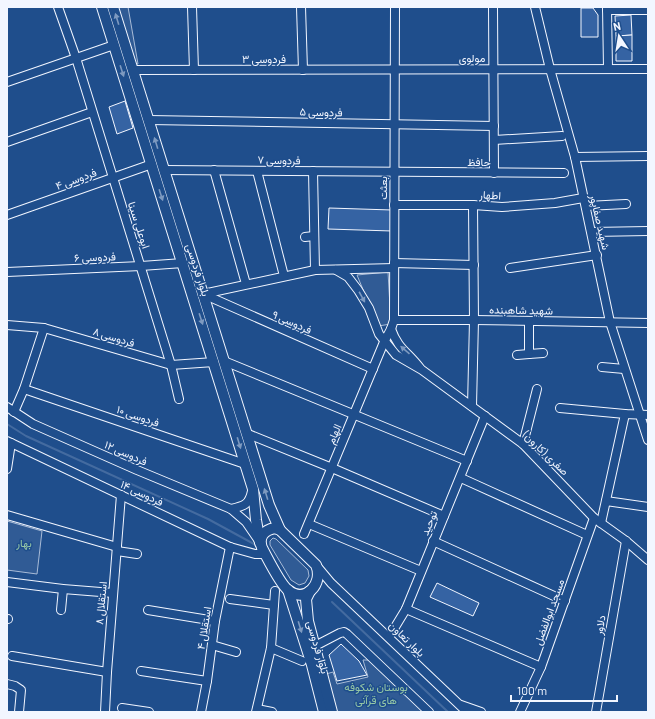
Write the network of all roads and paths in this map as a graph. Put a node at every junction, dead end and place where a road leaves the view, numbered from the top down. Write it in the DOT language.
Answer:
graph roads {
  1 [pos="58,7"];
  2 [pos="102,7"];
  3 [pos="113,7"];
  4 [pos="192,7"];
  5 [pos="301,7"];
  6 [pos="395,7"];
  7 [pos="493,7"];
  8 [pos="535,7"];
  9 [pos="607,9"];
  10 [pos="648,10"];
  11 [pos="114,45"];
  12 [pos="76,58"];
  13 [pos="493,69"];
  14 [pos="550,69"];
  15 [pos="608,69"];
  16 [pos="648,69"];
  17 [pos="133,70"];
  18 [pos="194,70"];
  19 [pos="303,70"];
  20 [pos="394,70"];
  21 [pos="7,82"];
  22 [pos="92,112"];
  23 [pos="148,120"];
  24 [pos="394,124"];
  25 [pos="494,126"];
  26 [pos="562,136"];
  27 [pos="494,140"];
  28 [pos="7,142"];
  29 [pos="648,156"];
  30 [pos="575,157"];
  31 [pos="152,164"];
  32 [pos="164,170"];
  33 [pos="214,170"];
  34 [pos="257,171"];
  35 [pos="313,171"];
  36 [pos="394,172"];
  37 [pos="494,173"];
  38 [pos="564,173"];
  39 [pos="112,178"];
  40 [pos="585,202"];
  41 [pos="626,204"];
  42 [pos="394,205"];
  43 [pos="473,205"];
  44 [pos="7,215"];
  45 [pos="648,230"];
  46 [pos="592,232"];
  47 [pos="314,236"];
  48 [pos="305,237"];
  49 [pos="596,255"];
  50 [pos="183,262"];
  51 [pos="474,265"];
  52 [pos="141,266"];
  53 [pos="394,266"];
  54 [pos="510,268"];
  55 [pos="357,269"];
  56 [pos="315,270"];
  57 [pos="336,270"];
  58 [pos="7,272"];
  59 [pos="284,276"];
  60 [pos="351,280"];
  61 [pos="246,284"];
  62 [pos="203,294"];
  63 [pos="394,320"];
  64 [pos="474,320"];
  65 [pos="529,321"];
  66 [pos="610,322"];
  67 [pos="648,323"];
  68 [pos="7,325"];
  69 [pos="44,328"];
  70 [pos="391,329"];
  71 [pos="384,342"];
  72 [pos="543,353"];
  73 [pos="529,354"];
  74 [pos="517,355"];
  75 [pos="219,362"];
  76 [pos="171,365"];
  77 [pos="602,367"];
  78 [pos="373,369"];
  79 [pos="624,369"];
  80 [pos="422,370"];
  81 [pos="24,389"];
  82 [pos="537,389"];
  83 [pos="180,399"];
  84 [pos="472,406"];
  85 [pos="7,408"];
  86 [pos="560,408"];
  87 [pos="14,412"];
  88 [pos="354,414"];
  89 [pos="625,414"];
  90 [pos="644,415"];
  91 [pos="485,416"];
  92 [pos="248,434"];
  93 [pos="648,440"];
  94 [pos="9,442"];
  95 [pos="523,444"];
  96 [pos="467,461"];
  97 [pos="245,464"];
  98 [pos="332,468"];
  99 [pos="7,469"];
  100 [pos="461,478"];
  101 [pos="253,489"];
  102 [pos="121,495"];
  103 [pos="606,501"];
  104 [pos="648,507"];
  105 [pos="231,509"];
  106 [pos="7,515"];
  107 [pos="444,516"];
  108 [pos="594,518"];
  109 [pos="601,523"];
  110 [pos="309,524"];
  111 [pos="280,530"];
  112 [pos="304,534"];
  113 [pos="587,535"];
  114 [pos="433,541"];
  115 [pos="626,541"];
  116 [pos="260,543"];
  117 [pos="230,547"];
  118 [pos="117,549"];
  119 [pos="137,554"];
  120 [pos="266,554"];
  121 [pos="648,560"];
  122 [pos="316,566"];
  123 [pos="421,571"];
  124 [pos="7,582"];
  125 [pos="331,583"];
  126 [pos="63,589"];
  127 [pos="312,589"];
  128 [pos="288,590"];
  129 [pos="275,591"];
  130 [pos="113,593"];
  131 [pos="230,599"];
  132 [pos="565,601"];
  133 [pos="274,605"];
  134 [pos="406,609"];
  135 [pos="60,610"];
  136 [pos="148,610"];
  137 [pos="215,621"];
  138 [pos="389,637"];
  139 [pos="212,645"];
  140 [pos="315,646"];
  141 [pos="271,648"];
  142 [pos="236,652"];
  143 [pos="12,656"];
  144 [pos="302,661"];
  145 [pos="541,667"];
  146 [pos="141,671"];
  147 [pos="107,672"];
  148 [pos="207,681"];
  149 [pos="7,684"];
  150 [pos="459,704"];
  151 [pos="122,708"];
  152 [pos="256,710"];
  153 [pos="19,712"];
  154 [pos="105,712"];
  155 [pos="149,712"];
  156 [pos="201,712"];
  157 [pos="272,712"];
  158 [pos="324,712"];
  159 [pos="332,712"];
  160 [pos="429,712"];
  161 [pos="467,712"];
  162 [pos="481,712"];
  163 [pos="520,712"];
  164 [pos="596,712"];
  1 -- 12 [label="street, ابوعلی سینا"];
  2 -- 11 [label="main road, بلوار فردوسی"];
  17 -- 3 [label="main road, بلوار فردوسی, one-way"];
  4 -- 18 [label="street"];
  5 -- 19 [label="street"];
  6 -- 20 [label="street, بعثت"];
  7 -- 13 [label="street"];
  8 -- 14 [label="street, شهید صفاپور"];
  9 -- 10 [label="street"];
  9 -- 15 [label="street"];
  11 -- 12 [label="street"];
  11 -- 31 [label="main road, بلوار فردوسی, one-way"];
  12 -- 21 [label="street"];
  12 -- 22 [label="street, ابوعلی سینا"];
  13 -- 14 [label="street, مولوی"];
  13 -- 20 [label="street, مولوی"];
  13 -- 25 [label="street"];
  14 -- 15 [label="street, مولوی"];
  14 -- 30 [label="street, شهید صفاپور"];
  15 -- 16 [label="street, مولوی"];
  17 -- 18 [label="street, فردوسی ۳"];
  17 -- 23 [label="main road, بلوار فردوسی"];
  18 -- 19 [label="street, فردوسی ۳"];
  19 -- 20 [label="street, فردوسی ۳"];
  20 -- 24 [label="street, بعثت"];
  22 -- 28 [label="street"];
  22 -- 39 [label="street, ابوعلی سینا"];
  23 -- 24 [label="street, فردوسی ۵"];
  32 -- 23 [label="main road, بلوار فردوسی, one-way"];
  24 -- 25 [label="street, فردوسی ۵"];
  24 -- 36 [label="street, بعثت"];
  25 -- 27 [label="street"];
  26 -- 27 [label="street"];
  27 -- 37 [label="street"];
  29 -- 30 [label="street"];
  30 -- 40 [label="street, شهید صفاپور"];
  31 -- 39 [label="street, فردوسی ۴"];
  31 -- 50 [label="main road, بلوار فردوسی, one-way"];
  32 -- 33 [label="street, فردوسی ۷"];
  32 -- 62 [label="main road, بلوار فردوسی"];
  33 -- 34 [label="street, فردوسی ۷"];
  33 -- 61 [label="street"];
  34 -- 35 [label="street, فردوسی ۷"];
  34 -- 59 [label="street"];
  35 -- 36 [label="street, فردوسی ۷"];
  35 -- 47 [label="street"];
  36 -- 37 [label="street, حافظ"];
  36 -- 42 [label="street, بعثت"];
  37 -- 38 [label="street, حافظ"];
  39 -- 44 [label="street, فردوسی ۴"];
  39 -- 52 [label="street, ابوعلی سینا"];
  40 -- 41 [label="street, اطهار"];
  40 -- 43 [label="street, اطهار"];
  40 -- 46 [label="street, شهید صفاپور"];
  42 -- 43 [label="street, اطهار"];
  42 -- 53 [label="street, بعثت"];
  43 -- 51 [label="street"];
  45 -- 46 [label="street"];
  46 -- 49 [label="street, شهید صفاپور"];
  47 -- 48 [label="street"];
  47 -- 56 [label="street"];
  49 -- 54 [label="street"];
  49 -- 66 [label="street, شهید صفاپور"];
  50 -- 52 [label="street, فردوسی ۶"];
  50 -- 75 [label="main road, بلوار فردوسی, one-way"];
  51 -- 53 [label="street"];
  51 -- 64 [label="street"];
  52 -- 58 [label="street, فردوسی ۶"];
  52 -- 76 [label="street, ابوعلی سینا"];
  53 -- 55 [label="street"];
  53 -- 63 [label="street, بعثت"];
  55 -- 57 [label="street"];
  55 -- 60 [label="street"];
  56 -- 57 [label="street"];
  56 -- 59 [label="street"];
  57 -- 60 [label="street"];
  59 -- 61 [label="street"];
  60 -- 71 [label="street, one-way"];
  61 -- 62 [label="street"];
  62 -- 75 [label="main road, بلوار فردوسی"];
  62 -- 78 [label="street, فردوسی ۹"];
  63 -- 64 [label="street, شهید شاهبنده"];
  63 -- 70 [label="street, بعثت"];
  64 -- 65 [label="street, شهید شاهبنده"];
  64 -- 84 [label="street"];
  65 -- 66 [label="street, شهید شاهبنده"];
  65 -- 73 [label="street"];
  66 -- 67 [label="street, شهید شاهبنده"];
  66 -- 79 [label="street, شهید صفاپور"];
  68 -- 69 [label="street, فردوسی ۸"];
  69 -- 76 [label="street, فردوسی ۸"];
  69 -- 81 [label="street"];
  70 -- 71 [label="street, الهام"];
  80 -- 70 [label="street, one-way"];
  71 -- 78 [label="street, الهام"];
  71 -- 80 [label="street"];
  72 -- 73 [label="street"];
  73 -- 74 [label="street"];
  75 -- 76 [label="street, فردوسی ۸"];
  75 -- 88 [label="street"];
  75 -- 92 [label="main road, بلوار فردوسی"];
  75 -- 97 [label="main road, بلوار فردوسی, one-way"];
  76 -- 83 [label="street, ابوعلی سینا"];
  77 -- 79 [label="street"];
  78 -- 88 [label="street, الهام"];
  79 -- 90 [label="street, شهید صفاپور"];
  80 -- 84 [label="street, صفری (کارون)"];
  81 -- 87 [label="street"];
  81 -- 97 [label="street, فردوسی ۱۰"];
  82 -- 95 [label="street"];
  84 -- 91 [label="street, صفری (کارون)"];
  85 -- 87 [label="street, فردوسی ۱۲"];
  86 -- 89 [label="street"];
  87 -- 105 [label="street, فردوسی ۱۲"];
  88 -- 96 [label="street"];
  88 -- 98 [label="street, الهام"];
  89 -- 90 [label="street"];
  89 -- 103 [label="street"];
  90 -- 93 [label="street, شهید صفاپور"];
  91 -- 95 [label="street, صفری (کارون)"];
  91 -- 96 [label="street, توحید"];
  92 -- 98 [label="street"];
  111 -- 92 [label="main road, بلوار فردوسی, one-way"];
  94 -- 99 [label="street"];
  94 -- 102 [label="street, فردوسی ۱۴"];
  95 -- 108 [label="street, صفری (کارون)"];
  96 -- 100 [label="street, توحید"];
  97 -- 101 [label="main road, بلوار فردوسی"];
  98 -- 107 [label="street"];
  98 -- 110 [label="street, الهام"];
  100 -- 107 [label="street, توحید"];
  100 -- 113 [label="street"];
  101 -- 105 [label="street"];
  101 -- 116 [label="main road, بلوار فردوسی"];
  102 -- 117 [label="street, فردوسی ۱۴"];
  102 -- 118 [label="street, استقلال ۸"];
  103 -- 104 [label="street"];
  103 -- 109 [label="street"];
  105 -- 116 [label="street, فردوسی ۱۲"];
  106 -- 118 [label="street"];
  107 -- 114 [label="street, توحید"];
  108 -- 109 [label="street, صفری (کارون)"];
  108 -- 113 [label="street, مسجد ابوالفضل"];
  109 -- 115 [label="street, صفری (کارون)"];
  110 -- 112 [label="street, الهام"];
  110 -- 123 [label="street"];
  111 -- 116 [label="main road"];
  111 -- 122 [label="main road"];
  113 -- 132 [label="street, مسجد ابوالفضل"];
  114 -- 123 [label="street, توحید"];
  114 -- 132 [label="street"];
  115 -- 121 [label="street, صفری (کارون)"];
  115 -- 164 [label="street, دلاور"];
  116 -- 120 [label="main road, بلوار فردوسی"];
  117 -- 120 [label="street, فردوسی ۱۴"];
  117 -- 137 [label="street, استقلال ۴"];
  118 -- 119 [label="street"];
  118 -- 130 [label="street, استقلال ۸"];
  120 -- 128 [label="main road, بلوار فردوسی"];
  122 -- 125 [label="street, بلوار تعاون"];
  122 -- 127 [label="main road, بلوار فردوسی"];
  123 -- 134 [label="street, توحید"];
  124 -- 126 [label="street"];
  125 -- 127 [label="street"];
  125 -- 138 [label="street, بلوار تعاون"];
  126 -- 130 [label="street"];
  126 -- 135 [label="street"];
  127 -- 128 [label="main road"];
  127 -- 140 [label="main road, بلوار فردوسی"];
  128 -- 158 [label="main road, بلوار فردوسی, one-way"];
  129 -- 133 [label="street"];
  130 -- 147 [label="street, استقلال ۸"];
  131 -- 133 [label="street"];
  132 -- 145 [label="street, مسجد ابوالفضل"];
  133 -- 141 [label="street"];
  134 -- 138 [label="street, توحید"];
  134 -- 145 [label="street"];
  136 -- 137 [label="street"];
  137 -- 139 [label="street, استقلال ۴"];
  138 -- 150 [label="street, بلوار تعاون"];
  139 -- 142 [label="street"];
  139 -- 148 [label="street, استقلال ۴"];
  140 -- 159 [label="main road, بلوار فردوسی"];
  140 -- 160 [label="street"];
  141 -- 144 [label="street"];
  141 -- 152 [label="street"];
  143 -- 147 [label="street"];
  145 -- 163 [label="street, مسجد ابوالفضل"];
  146 -- 148 [label="street"];
  147 -- 154 [label="street, استقلال ۸"];
  148 -- 156 [label="street, استقلال ۴"];
  149 -- 153 [label="street"];
  150 -- 161 [label="street, بلوار تعاون"];
  150 -- 162 [label="street"];
  151 -- 155 [label="street"];
  152 -- 157 [label="street"];
}
